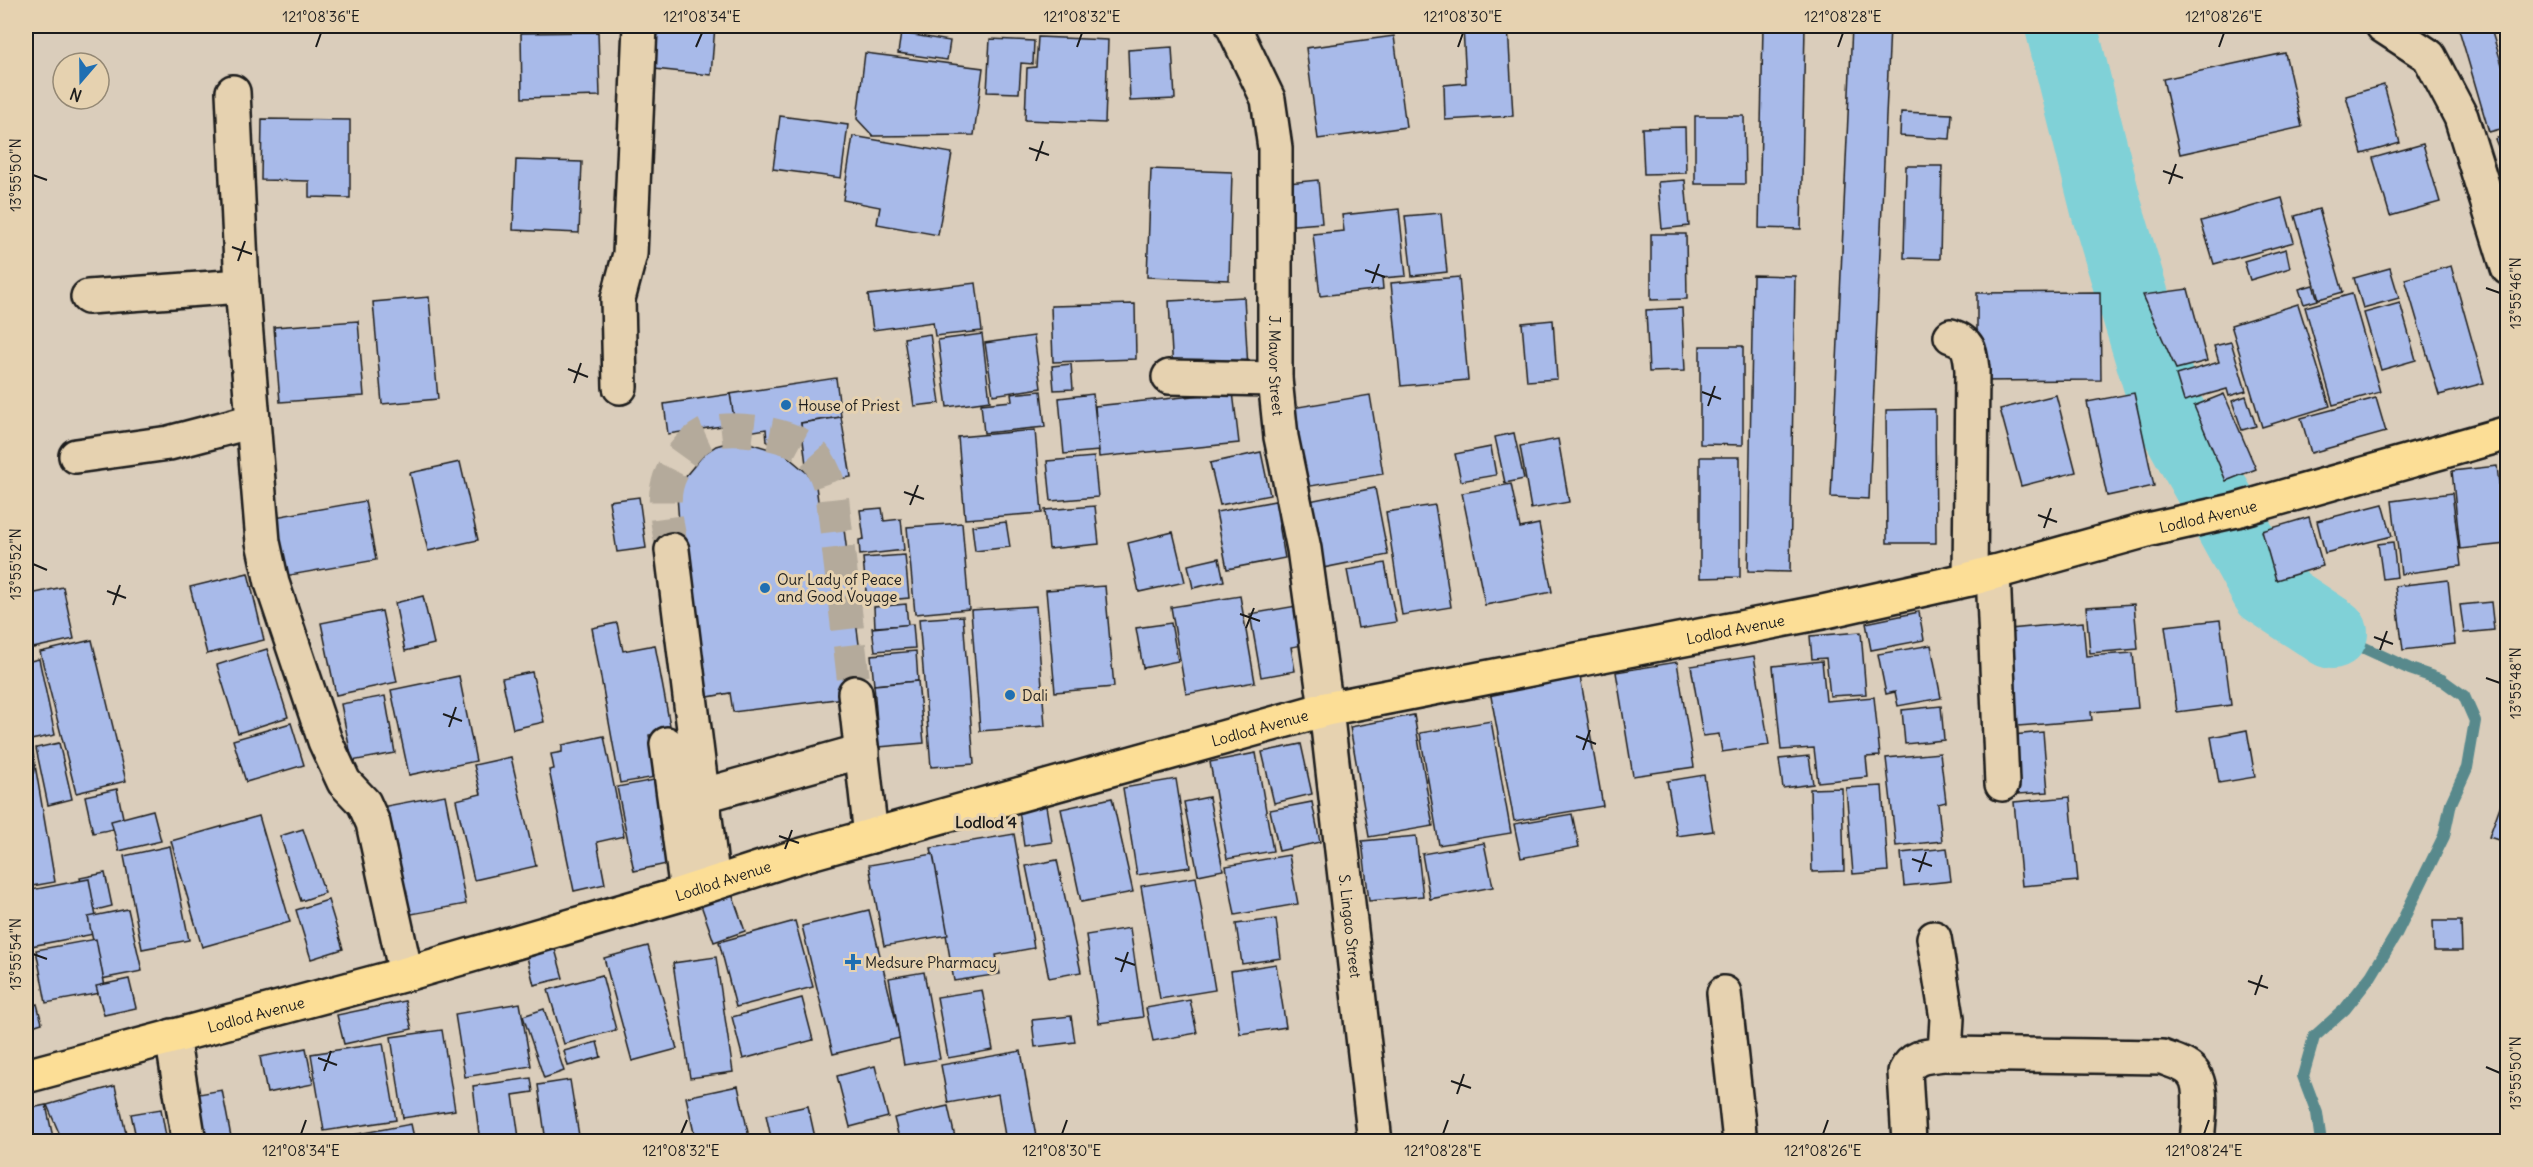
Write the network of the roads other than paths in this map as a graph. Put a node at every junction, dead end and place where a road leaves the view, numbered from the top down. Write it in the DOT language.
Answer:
graph roads {
  1 [pos="640,26"];
  2 [pos="1233,26"];
  3 [pos="2383,26"];
  4 [pos="233,92"];
  5 [pos="2508,268"];
  6 [pos="242,286"];
  7 [pos="88,297"];
  8 [pos="1951,336"];
  9 [pos="1169,378"];
  10 [pos="1275,379"];
  11 [pos="620,387"];
  12 [pos="253,421"];
  13 [pos="2508,433"];
  14 [pos="76,456"];
  15 [pos="672,550"];
  16 [pos="1981,575"];
  17 [pos="855,693"];
  18 [pos="1326,709"];
  19 [pos="667,744"];
  20 [pos="862,751"];
  21 [pos="2002,784"];
  22 [pos="701,796"];
  23 [pos="871,836"];
  24 [pos="700,888"];
  25 [pos="1934,938"];
  26 [pos="406,974"];
  27 [pos="1724,993"];
  28 [pos="172,1036"];
  29 [pos="1945,1054"];
  30 [pos="26,1076"];
  31 [pos="189,1142"];
  32 [pos="1375,1142"];
  33 [pos="1740,1142"];
  34 [pos="1908,1142"];
  35 [pos="2197,1142"];
  1 -- 11 [label="street"];
  2 -- 10 [label="street, J. Mavor Street"];
  3 -- 5 [label="street"];
  4 -- 6 [label="street"];
  6 -- 7 [label="street"];
  6 -- 12 [label="street"];
  8 -- 16 [label="street"];
  9 -- 10 [label="street"];
  10 -- 18 [label="street, J. Mavor Street"];
  12 -- 14 [label="street"];
  12 -- 26 [label="street"];
  13 -- 16 [label="main road, Lodlod Avenue"];
  15 -- 22 [label="street"];
  16 -- 18 [label="main road, Lodlod Avenue"];
  16 -- 21 [label="street"];
  17 -- 20 [label="street"];
  18 -- 23 [label="main road, Lodlod Avenue"];
  18 -- 32 [label="street, S. Lingao Street"];
  19 -- 24 [label="street"];
  20 -- 22 [label="street"];
  20 -- 23 [label="street"];
  22 -- 24 [label="street"];
  23 -- 24 [label="main road, Lodlod Avenue"];
  24 -- 26 [label="main road, Lodlod Avenue"];
  25 -- 29 [label="street"];
  26 -- 28 [label="main road, Lodlod Avenue"];
  27 -- 33 [label="street"];
  28 -- 30 [label="main road, Lodlod Avenue"];
  28 -- 31 [label="street"];
  29 -- 34 [label="street"];
  29 -- 35 [label="street"];
}
